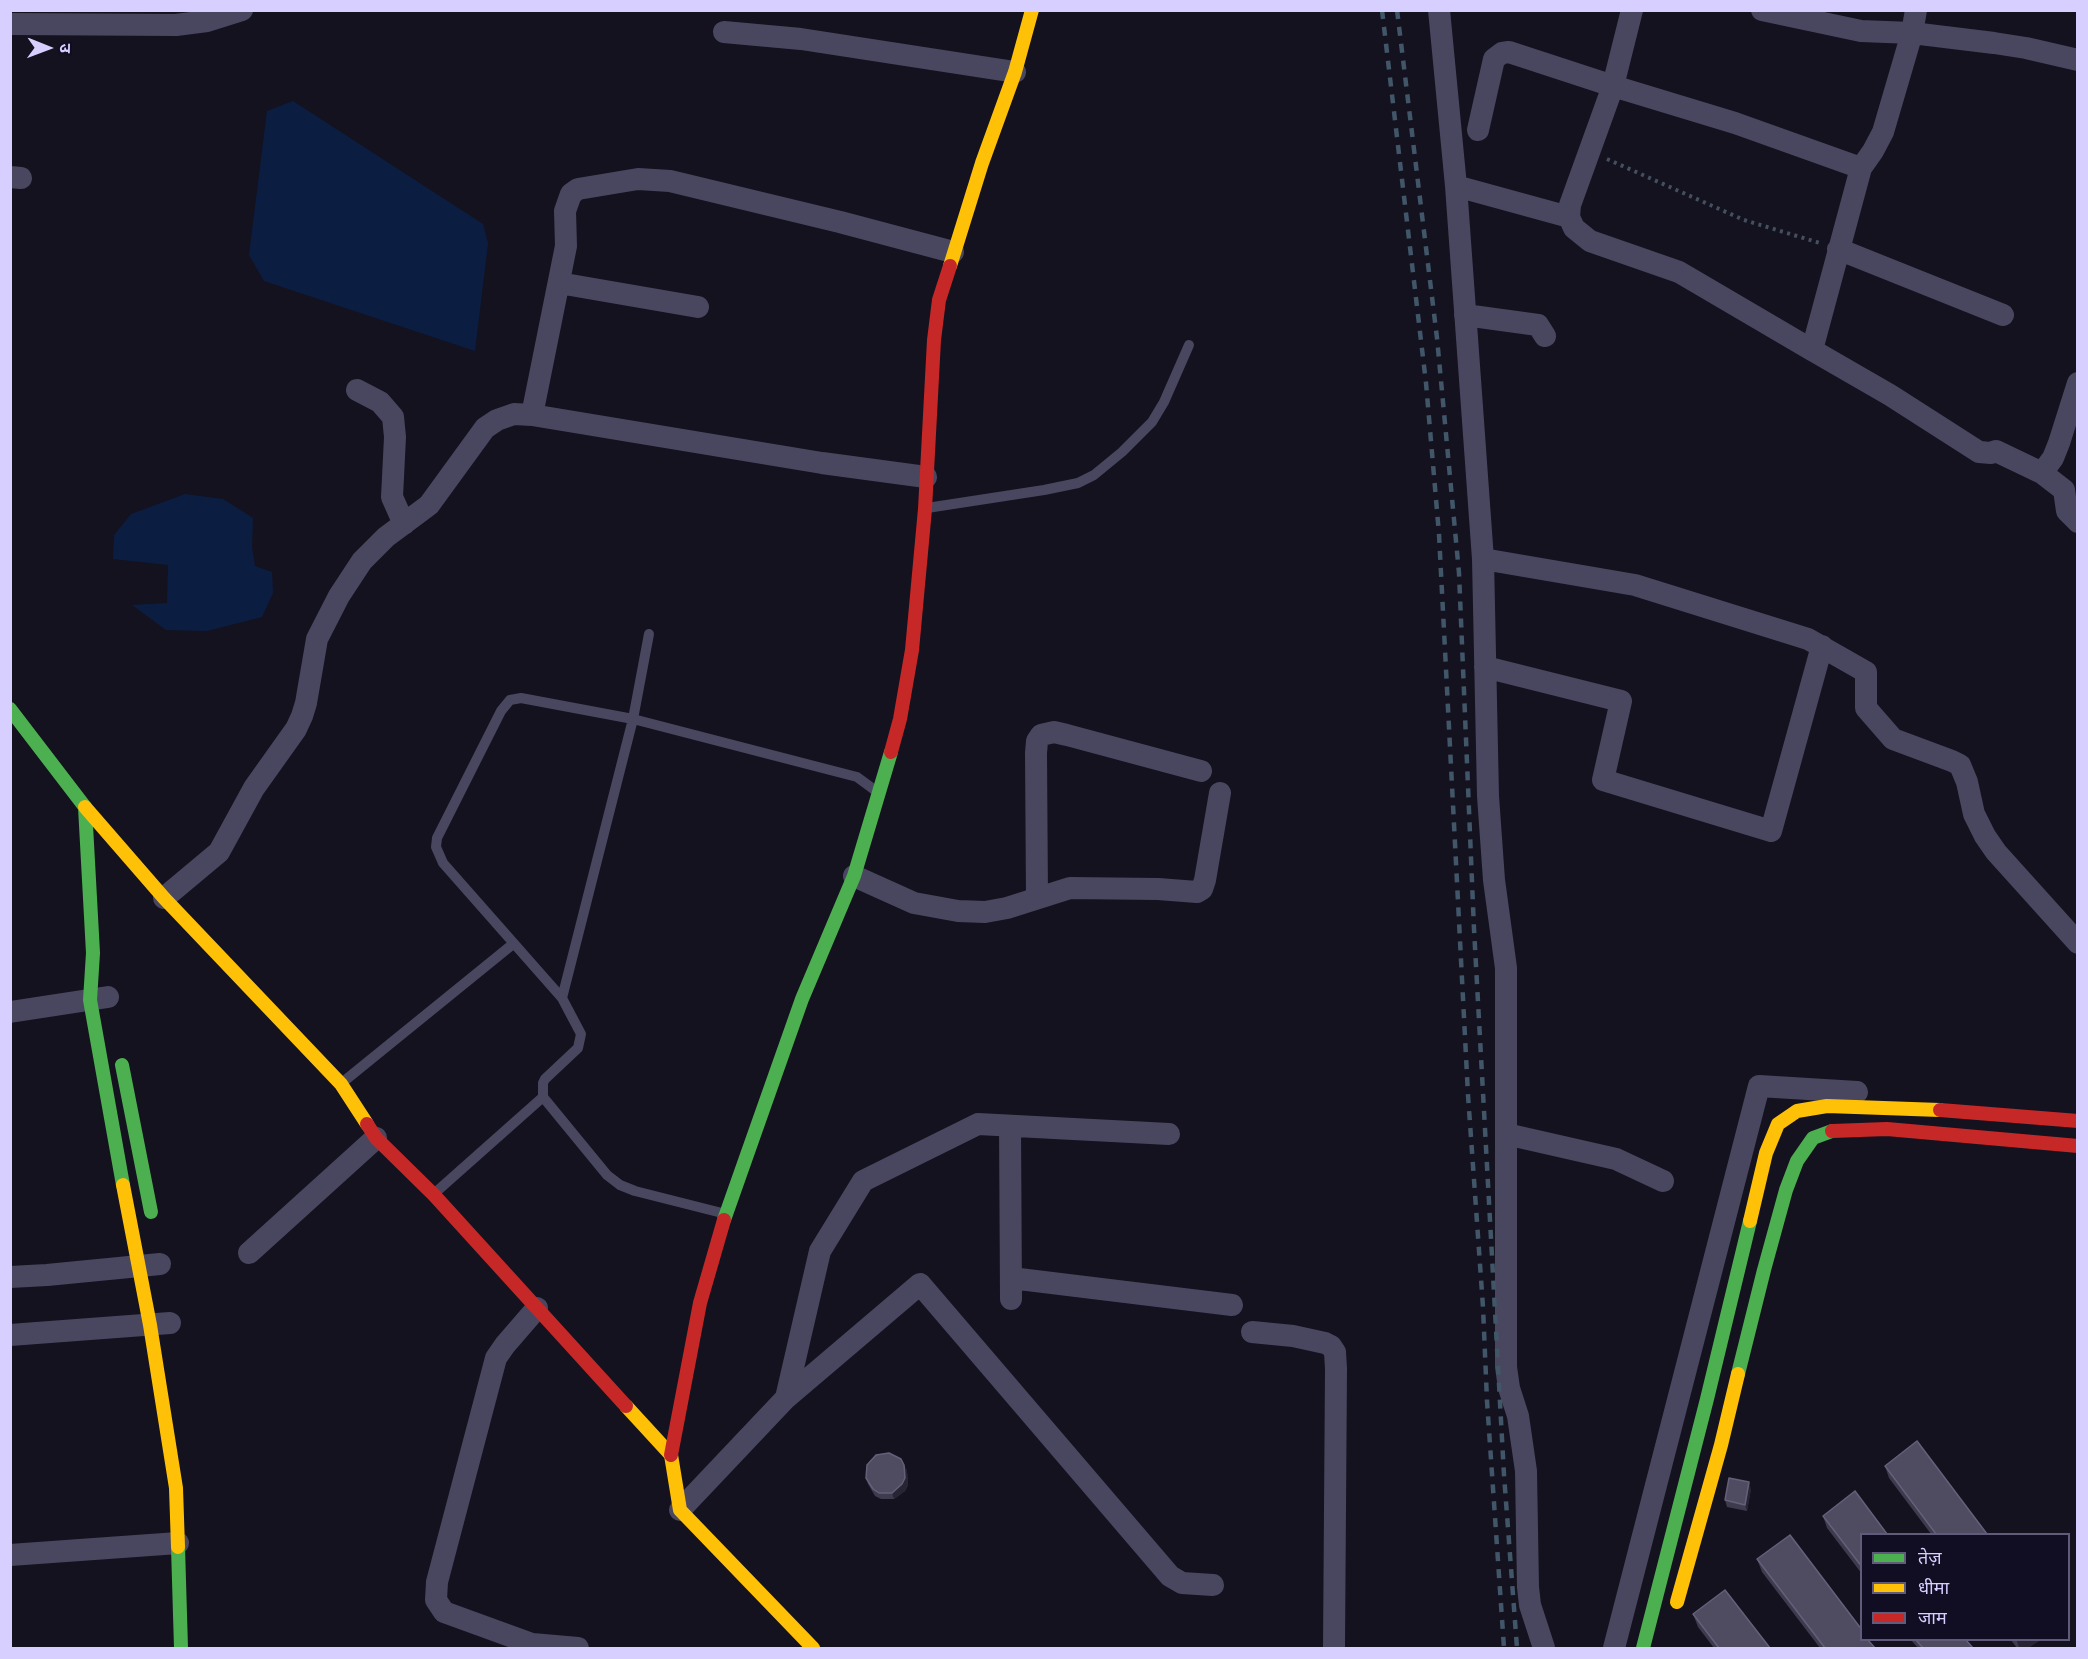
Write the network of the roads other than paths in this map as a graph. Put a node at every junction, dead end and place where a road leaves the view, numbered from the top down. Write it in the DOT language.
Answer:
graph roads {
  1 [pos="242,10"];
  2 [pos="1032,10"];
  3 [pos="1439,10"];
  4 [pos="1632,10"];
  5 [pos="1762,10"];
  6 [pos="1916,10"];
  7 [pos="10,24"];
  8 [pos="724,32"];
  9 [pos="1912,33"];
  10 [pos="2078,60"];
  11 [pos="1015,72"];
  12 [pos="1613,86"];
  13 [pos="1478,130"];
  14 [pos="1861,168"];
  15 [pos="1456,186"];
  16 [pos="1569,217"];
  17 [pos="1838,249"];
  18 [pos="953,252"];
  19 [pos="559,283"];
  20 [pos="698,307"];
  21 [pos="1465,315"];
  22 [pos="2003,315"];
  23 [pos="1545,336"];
  24 [pos="1189,345"];
  25 [pos="1812,350"];
  26 [pos="2078,383"];
  27 [pos="357,390"];
  28 [pos="532,415"];
  29 [pos="2042,473"];
  30 [pos="926,477"];
  31 [pos="925,508"];
  32 [pos="2078,522"];
  33 [pos="404,524"];
  34 [pos="1483,559"];
  35 [pos="649,634"];
  36 [pos="1822,646"];
  37 [pos="1485,667"];
  38 [pos="10,709"];
  39 [pos="633,719"];
  40 [pos="1201,771"];
  41 [pos="879,793"];
  42 [pos="1220,793"];
  43 [pos="85,807"];
  44 [pos="854,876"];
  45 [pos="164,898"];
  46 [pos="1037,898"];
  47 [pos="2078,943"];
  48 [pos="513,944"];
  49 [pos="562,998"];
  50 [pos="103,1002"];
  51 [pos="10,1012"];
  52 [pos="120,1055"];
  53 [pos="341,1084"];
  54 [pos="543,1096"];
  55 [pos="2078,1105"];
  56 [pos="2078,1121"];
  57 [pos="1010,1126"];
  58 [pos="1169,1134"];
  59 [pos="1506,1134"];
  60 [pos="376,1138"];
  61 [pos="2078,1146"];
  62 [pos="1663,1180"];
  63 [pos="434,1195"];
  64 [pos="726,1214"];
  65 [pos="154,1229"];
  66 [pos="249,1253"];
  67 [pos="155,1264"];
  68 [pos="10,1277"];
  69 [pos="1232,1305"];
  70 [pos="537,1308"];
  71 [pos="165,1324"];
  72 [pos="1252,1332"];
  73 [pos="10,1335"];
  74 [pos="786,1398"];
  75 [pos="671,1455"];
  76 [pos="680,1510"];
  77 [pos="178,1543"];
  78 [pos="10,1555"];
  79 [pos="1213,1585"];
  80 [pos="1673,1615"];
  81 [pos="531,1646"];
  82 [pos="181,1648"];
  83 [pos="578,1648"];
  84 [pos="813,1648"];
  85 [pos="1334,1648"];
  86 [pos="1544,1648"];
  87 [pos="1614,1648"];
  88 [pos="1643,1648"];
  1 -- 7 [label="street"];
  2 -- 11 [label="main road"];
  3 -- 15 [label="street"];
  4 -- 12 [label="street"];
  5 -- 9 [label="street"];
  6 -- 9 [label="street"];
  8 -- 11 [label="street"];
  9 -- 10 [label="street"];
  9 -- 14 [label="street"];
  11 -- 18 [label="main road"];
  12 -- 13 [label="street"];
  12 -- 14 [label="street"];
  12 -- 16 [label="street"];
  14 -- 17 [label="street"];
  15 -- 16 [label="street"];
  15 -- 21 [label="street"];
  16 -- 25 [label="street"];
  17 -- 22 [label="street"];
  17 -- 25 [label="street"];
  18 -- 19 [label="street"];
  18 -- 30 [label="main road"];
  19 -- 20 [label="street"];
  19 -- 28 [label="street"];
  21 -- 23 [label="street"];
  21 -- 34 [label="street"];
  24 -- 31 [label="lane"];
  25 -- 29 [label="street"];
  26 -- 29 [label="street"];
  27 -- 33 [label="street"];
  28 -- 30 [label="street"];
  28 -- 33 [label="street"];
  29 -- 32 [label="street"];
  30 -- 31 [label="main road"];
  31 -- 41 [label="main road"];
  33 -- 45 [label="street"];
  34 -- 36 [label="street"];
  34 -- 37 [label="street"];
  35 -- 39 [label="lane"];
  36 -- 37 [label="street"];
  36 -- 47 [label="street"];
  37 -- 59 [label="street"];
  38 -- 43 [label="main road"];
  39 -- 41 [label="lane"];
  39 -- 48 [label="lane"];
  39 -- 49 [label="lane"];
  40 -- 46 [label="street"];
  41 -- 44 [label="main road"];
  42 -- 46 [label="street"];
  43 -- 45 [label="main road"];
  43 -- 50 [label="main road"];
  44 -- 46 [label="street"];
  44 -- 64 [label="main road"];
  45 -- 53 [label="main road"];
  48 -- 49 [label="lane"];
  48 -- 53 [label="lane"];
  49 -- 54 [label="lane"];
  50 -- 51 [label="street"];
  50 -- 67 [label="main road"];
  52 -- 65 [label="main road"];
  53 -- 60 [label="main road"];
  54 -- 63 [label="lane"];
  54 -- 64 [label="lane"];
  55 -- 87 [label="street"];
  56 -- 88 [label="main road"];
  57 -- 58 [label="street"];
  57 -- 69 [label="street"];
  57 -- 74 [label="street"];
  59 -- 62 [label="street"];
  59 -- 86 [label="street"];
  60 -- 63 [label="main road"];
  60 -- 66 [label="street"];
  61 -- 80 [label="main road"];
  63 -- 70 [label="main road"];
  64 -- 75 [label="main road"];
  67 -- 68 [label="street"];
  67 -- 71 [label="main road"];
  70 -- 75 [label="main road"];
  70 -- 81 [label="street"];
  71 -- 73 [label="street"];
  71 -- 77 [label="main road"];
  72 -- 85 [label="street"];
  74 -- 76 [label="street"];
  74 -- 79 [label="street"];
  75 -- 76 [label="main road"];
  76 -- 84 [label="main road"];
  77 -- 78 [label="street"];
  77 -- 82 [label="main road"];
  81 -- 83 [label="street"];
}
